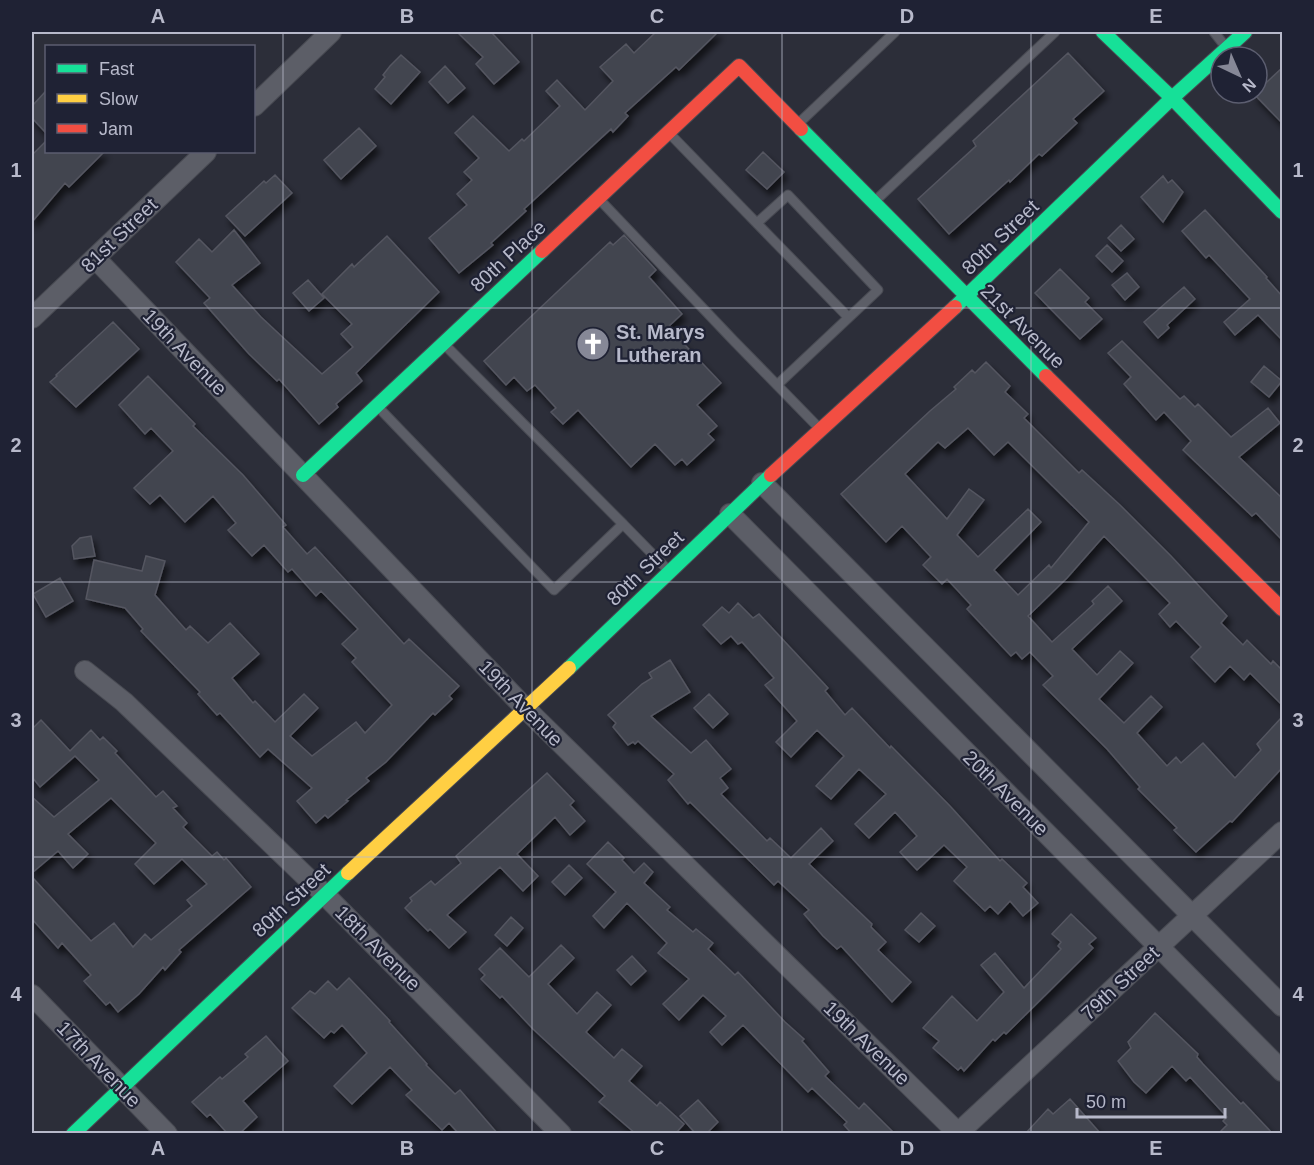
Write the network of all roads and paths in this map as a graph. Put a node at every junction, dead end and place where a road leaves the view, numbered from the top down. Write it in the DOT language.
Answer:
graph roads {
  1 [pos="331,32"];
  2 [pos="895,32"];
  3 [pos="1055,32"];
  4 [pos="1103,32"];
  5 [pos="1214,32"];
  6 [pos="1245,32"];
  7 [pos="1225,45"];
  8 [pos="1230,45"];
  9 [pos="1209,64"];
  10 [pos="740,66"];
  11 [pos="1172,98"];
  12 [pos="255,105"];
  13 [pos="797,125"];
  14 [pos="668,133"];
  15 [pos="205,153"];
  16 [pos="598,198"];
  17 [pos="873,202"];
  18 [pos="1282,213"];
  19 [pos="757,223"];
  20 [pos="96,259"];
  21 [pos="966,297"];
  22 [pos="848,317"];
  23 [pos="32,318"];
  24 [pos="444,344"];
  25 [pos="777,385"];
  26 [pos="377,406"];
  27 [pos="821,429"];
  28 [pos="303,475"];
  29 [pos="762,483"];
  30 [pos="730,514"];
  31 [pos="623,524"];
  32 [pos="670,572"];
  33 [pos="1282,609"];
  34 [pos="85,671"];
  35 [pos="526,709"];
  36 [pos="1282,832"];
  37 [pos="325,895"];
  38 [pos="1193,916"];
  39 [pos="1159,947"];
  40 [pos="32,995"];
  41 [pos="1282,1006"];
  42 [pos="1282,1071"];
  43 [pos="122,1088"];
  44 [pos="958,1133"];
  45 [pos="73,1134"];
  46 [pos="167,1134"];
  47 [pos="561,1134"];
  1 -- 12 [label="street"];
  2 -- 13 [label="lane"];
  3 -- 17 [label="lane"];
  4 -- 11 [label="street"];
  5 -- 7 [label="lane"];
  6 -- 8 [label="street, 80th Street"];
  9 -- 11 [label="street, 80th Street"];
  10 -- 13 [label="street, 21st Avenue"];
  10 -- 14 [label="street, 80th Place"];
  11 -- 18 [label="street"];
  11 -- 21 [label="street, 80th Street"];
  13 -- 17 [label="street, 21st Avenue"];
  14 -- 16 [label="street, 80th Place"];
  14 -- 19 [label="lane"];
  15 -- 20 [label="street, 81st Street"];
  16 -- 24 [label="street, 80th Place"];
  16 -- 25 [label="lane"];
  17 -- 21 [label="street, 21st Avenue"];
  19 -- 22 [label="lane"];
  19 -- 22 [label="lane"];
  20 -- 23 [label="street, 81st Street"];
  20 -- 28 [label="street, 19th Avenue"];
  21 -- 27 [label="street, 80th Street"];
  21 -- 33 [label="street, 21st Avenue"];
  22 -- 25 [label="lane"];
  24 -- 26 [label="street, 80th Place"];
  24 -- 31 [label="lane"];
  25 -- 27 [label="lane"];
  26 -- 28 [label="street, 80th Place"];
  26 -- 31 [label="lane"];
  27 -- 29 [label="street, 80th Street"];
  28 -- 35 [label="street, 19th Avenue"];
  29 -- 30 [label="street, 80th Street"];
  29 -- 38 [label="street"];
  30 -- 32 [label="street, 80th Street"];
  30 -- 39 [label="street, 20th Avenue"];
  31 -- 32 [label="lane"];
  32 -- 35 [label="street, 80th Street"];
  34 -- 37 [label="street, 18th Avenue"];
  35 -- 37 [label="street, 80th Street"];
  35 -- 44 [label="street, 19th Avenue"];
  36 -- 38 [label="street, 79th Street"];
  37 -- 43 [label="street, 80th Street"];
  37 -- 47 [label="street, 18th Avenue"];
  38 -- 39 [label="street, 79th Street"];
  38 -- 41 [label="street"];
  39 -- 42 [label="street, 20th Avenue"];
  39 -- 44 [label="street, 79th Street"];
  40 -- 43 [label="street, 17th Avenue"];
  43 -- 45 [label="street, 80th Street"];
  43 -- 46 [label="street, 17th Avenue"];
}
